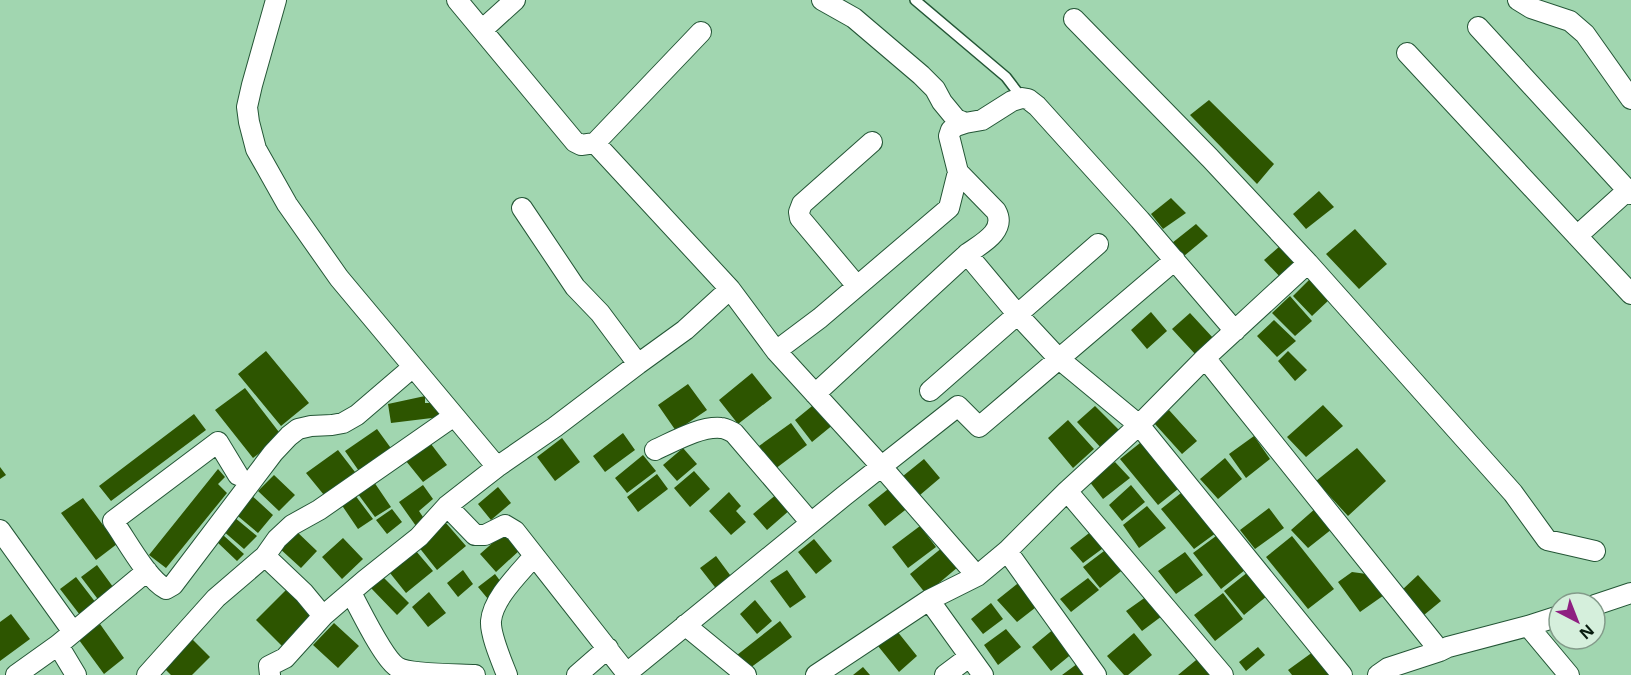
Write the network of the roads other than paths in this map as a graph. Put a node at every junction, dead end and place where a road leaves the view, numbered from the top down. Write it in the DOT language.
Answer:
graph roads {
  1 [pos="276,0"];
  2 [pos="458,0"];
  3 [pos="515,0"];
  4 [pos="822,0"];
  5 [pos="915,0"];
  6 [pos="1518,0"];
  7 [pos="1074,19"];
  8 [pos="1478,27"];
  9 [pos="482,30"];
  10 [pos="701,32"];
  11 [pos="1407,54"];
  12 [pos="1022,98"];
  13 [pos="1631,99"];
  14 [pos="964,123"];
  15 [pos="873,142"];
  16 [pos="595,143"];
  17 [pos="958,172"];
  18 [pos="1629,192"];
  19 [pos="522,208"];
  20 [pos="1577,236"];
  21 [pos="1098,244"];
  22 [pos="967,254"];
  23 [pos="1175,260"];
  24 [pos="1308,263"];
  25 [pos="857,286"];
  26 [pos="730,289"];
  27 [pos="1631,294"];
  28 [pos="1018,315"];
  29 [pos="1235,331"];
  30 [pos="776,351"];
  31 [pos="1205,357"];
  32 [pos="1058,358"];
  33 [pos="639,364"];
  34 [pos="413,367"];
  35 [pos="930,392"];
  36 [pos="815,394"];
  37 [pos="454,416"];
  38 [pos="1139,425"];
  39 [pos="655,450"];
  40 [pos="881,466"];
  41 [pos="497,467"];
  42 [pos="238,475"];
  43 [pos="1067,491"];
  44 [pos="447,506"];
  45 [pos="810,523"];
  46 [pos="0,530"];
  47 [pos="1595,550"];
  48 [pos="1007,551"];
  49 [pos="534,555"];
  50 [pos="265,556"];
  51 [pos="147,571"];
  52 [pos="977,576"];
  53 [pos="351,592"];
  54 [pos="1631,593"];
  55 [pos="929,600"];
  56 [pos="1607,600"];
  57 [pos="323,616"];
  58 [pos="1547,620"];
  59 [pos="685,625"];
  60 [pos="1528,626"];
  61 [pos="66,639"];
  62 [pos="608,648"];
  63 [pos="1440,651"];
  64 [pos="969,657"];
  65 [pos="628,674"];
  66 [pos="16,675"];
  67 [pos="76,675"];
  68 [pos="147,675"];
  69 [pos="270,675"];
  70 [pos="475,675"];
  71 [pos="507,675"];
  72 [pos="577,675"];
  73 [pos="746,675"];
  74 [pos="816,675"];
  75 [pos="945,675"];
  76 [pos="983,675"];
  77 [pos="1096,675"];
  78 [pos="1223,675"];
  79 [pos="1342,675"];
  80 [pos="1378,675"];
  81 [pos="1569,675"];
  1 -- 34 [label="street"];
  2 -- 9 [label="street"];
  3 -- 9 [label="street"];
  4 -- 14 [label="street"];
  5 -- 12 [label="lane"];
  6 -- 13 [label="street"];
  7 -- 24 [label="street"];
  8 -- 18 [label="street"];
  9 -- 16 [label="street"];
  10 -- 16 [label="street"];
  11 -- 20 [label="street"];
  12 -- 14 [label="street"];
  12 -- 23 [label="street"];
  14 -- 17 [label="street"];
  15 -- 25 [label="street"];
  16 -- 26 [label="street"];
  17 -- 22 [label="street"];
  17 -- 25 [label="street"];
  18 -- 20 [label="street"];
  19 -- 33 [label="street"];
  20 -- 27 [label="street"];
  21 -- 28 [label="street"];
  22 -- 28 [label="street"];
  22 -- 36 [label="street"];
  23 -- 29 [label="street"];
  23 -- 32 [label="street"];
  24 -- 29 [label="street"];
  24 -- 47 [label="street"];
  25 -- 30 [label="street"];
  26 -- 30 [label="street"];
  26 -- 33 [label="street"];
  28 -- 32 [label="street"];
  28 -- 35 [label="street"];
  29 -- 31 [label="street"];
  30 -- 36 [label="street"];
  31 -- 38 [label="street"];
  31 -- 63 [label="street"];
  32 -- 38 [label="street"];
  32 -- 40 [label="street"];
  33 -- 41 [label="street"];
  34 -- 37 [label="street"];
  34 -- 51 [label="street"];
  36 -- 40 [label="street"];
  37 -- 41 [label="street"];
  37 -- 50 [label="street"];
  38 -- 43 [label="street"];
  38 -- 79 [label="street"];
  39 -- 45 [label="street"];
  40 -- 45 [label="street"];
  40 -- 52 [label="street"];
  41 -- 44 [label="street"];
  42 -- 51 [label="street"];
  43 -- 48 [label="street"];
  43 -- 78 [label="street"];
  44 -- 49 [label="street"];
  44 -- 53 [label="street"];
  45 -- 59 [label="street"];
  46 -- 61 [label="street"];
  48 -- 52 [label="street"];
  48 -- 77 [label="street"];
  49 -- 62 [label="street"];
  49 -- 71 [label="street"];
  50 -- 57 [label="street"];
  50 -- 68 [label="street"];
  51 -- 61 [label="street"];
  52 -- 55 [label="street"];
  53 -- 57 [label="street"];
  53 -- 70 [label="street"];
  54 -- 56 [label="street"];
  55 -- 64 [label="street"];
  55 -- 74 [label="street"];
  57 -- 69 [label="street"];
  58 -- 60 [label="street"];
  59 -- 65 [label="street"];
  59 -- 73 [label="street"];
  60 -- 63 [label="street"];
  60 -- 81 [label="street"];
  61 -- 66 [label="street"];
  61 -- 67 [label="street"];
  62 -- 65 [label="street"];
  62 -- 72 [label="street"];
  63 -- 80 [label="street"];
  64 -- 75 [label="street"];
  64 -- 76 [label="street"];
}
